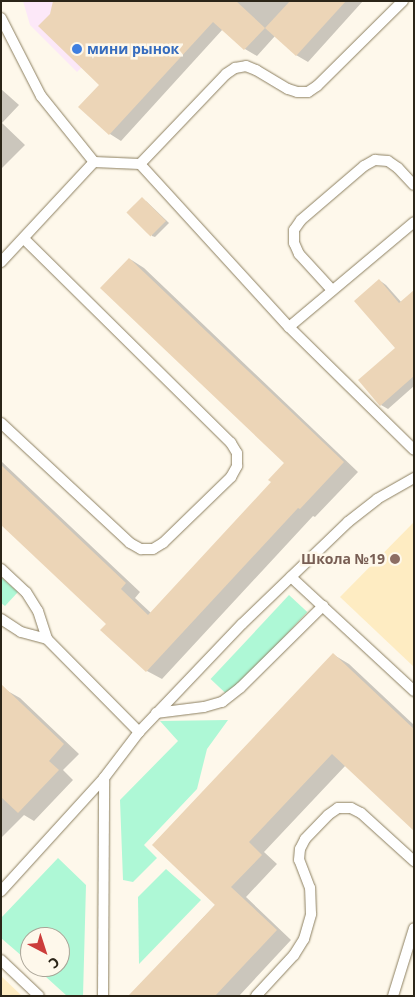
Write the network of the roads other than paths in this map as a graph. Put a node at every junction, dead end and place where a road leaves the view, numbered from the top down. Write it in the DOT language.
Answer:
graph roads {
  1 [pos="403,1"];
  2 [pos="1,18"];
  3 [pos="94,162"];
  4 [pos="140,164"];
  5 [pos="414,186"];
  6 [pos="414,222"];
  7 [pos="24,239"];
  8 [pos="1,262"];
  9 [pos="332,290"];
  10 [pos="289,327"];
  11 [pos="1,423"];
  12 [pos="414,449"];
  13 [pos="414,478"];
  14 [pos="1,569"];
  15 [pos="291,577"];
  16 [pos="323,606"];
  17 [pos="1,619"];
  18 [pos="47,639"];
  19 [pos="414,691"];
  20 [pos="156,713"];
  21 [pos="140,732"];
  22 [pos="104,778"];
  23 [pos="414,861"];
  24 [pos="1,891"];
  25 [pos="414,928"];
  26 [pos="1,960"];
  27 [pos="39,996"];
  28 [pos="103,996"];
  29 [pos="256,996"];
  30 [pos="393,996"];
  1 -- 4 [label="lane"];
  2 -- 3 [label="lane"];
  3 -- 4 [label="lane"];
  3 -- 7 [label="lane"];
  4 -- 10 [label="lane"];
  5 -- 9 [label="lane"];
  6 -- 9 [label="lane"];
  7 -- 8 [label="lane"];
  7 -- 11 [label="lane"];
  9 -- 10 [label="lane"];
  10 -- 12 [label="lane"];
  13 -- 15 [label="lane"];
  14 -- 18 [label="lane"];
  15 -- 16 [label="lane"];
  15 -- 20 [label="lane"];
  16 -- 19 [label="lane"];
  16 -- 20 [label="lane"];
  17 -- 18 [label="lane"];
  18 -- 21 [label="lane"];
  20 -- 21 [label="lane"];
  21 -- 22 [label="lane"];
  22 -- 24 [label="lane"];
  22 -- 28 [label="lane"];
  23 -- 29 [label="lane"];
  25 -- 30 [label="lane"];
  26 -- 27 [label="lane"];
}
